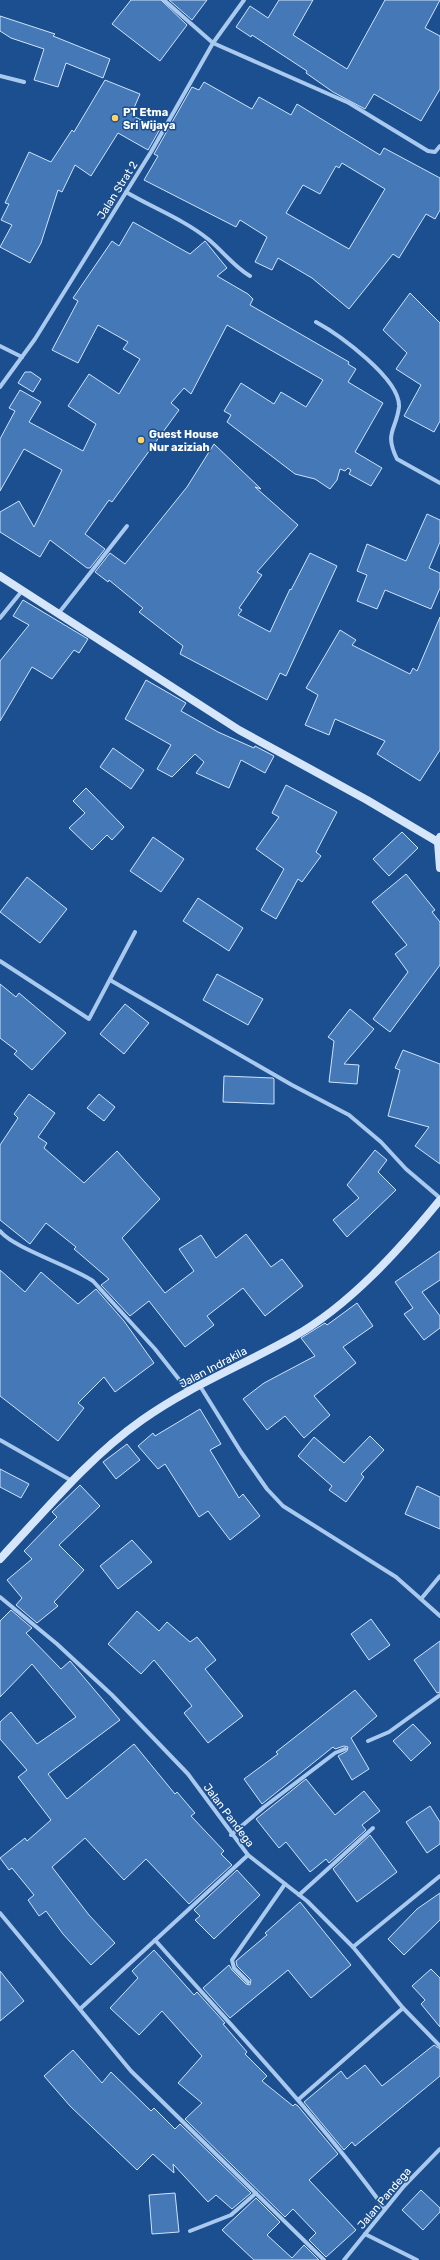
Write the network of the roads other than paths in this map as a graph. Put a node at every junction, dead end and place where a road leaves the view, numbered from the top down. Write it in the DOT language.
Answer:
graph roads {
  1 [pos="164,0"];
  2 [pos="244,0"];
  3 [pos="213,42"];
  4 [pos="0,76"];
  5 [pos="24,82"];
  6 [pos="440,146"];
  7 [pos="126,192"];
  8 [pos="250,276"];
  9 [pos="316,322"];
  10 [pos="0,346"];
  11 [pos="22,357"];
  12 [pos="0,387"];
  13 [pos="440,483"];
  14 [pos="127,526"];
  15 [pos="0,576"];
  16 [pos="22,590"];
  17 [pos="58,614"];
  18 [pos="0,618"];
  19 [pos="439,840"];
  20 [pos="440,868"];
  21 [pos="135,932"];
  22 [pos="0,961"];
  23 [pos="110,980"];
  24 [pos="440,1199"];
  25 [pos="0,1231"];
  26 [pos="200,1386"];
  27 [pos="189,1392"];
  28 [pos="0,1440"];
  29 [pos="72,1481"];
  30 [pos="0,1559"];
  31 [pos="440,1576"];
  32 [pos="0,1597"];
  33 [pos="421,1599"];
  34 [pos="440,1616"];
  35 [pos="440,1695"];
  36 [pos="368,1741"];
  37 [pos="345,1749"];
  38 [pos="373,1828"];
  39 [pos="231,1835"];
  40 [pos="248,1856"];
  41 [pos="440,1876"];
  42 [pos="285,1884"];
  43 [pos="299,1895"];
  44 [pos="0,1913"];
  45 [pos="155,1940"];
  46 [pos="353,1947"];
  47 [pos="248,1982"];
  48 [pos="403,2008"];
  49 [pos="80,2009"];
  50 [pos="440,2046"];
  51 [pos="299,2099"];
  52 [pos="440,2149"];
  53 [pos="256,2193"];
  54 [pos="385,2209"];
  55 [pos="190,2231"];
  56 [pos="365,2234"];
  57 [pos="324,2260"];
  58 [pos="344,2260"];
  59 [pos="417,2260"];
  1 -- 3 [label="street"];
  2 -- 3 [label="street, Jalan Strat 2"];
  3 -- 6 [label="street"];
  3 -- 7 [label="street, Jalan Strat 2"];
  4 -- 5 [label="street"];
  7 -- 8 [label="street"];
  7 -- 11 [label="street, Jalan Strat 2"];
  9 -- 13 [label="street"];
  10 -- 11 [label="street"];
  11 -- 12 [label="street, Jalan Strat 2"];
  14 -- 17 [label="street"];
  15 -- 16 [label="street"];
  16 -- 17 [label="street"];
  16 -- 18 [label="street"];
  17 -- 19 [label="street"];
  19 -- 20 [label="street"];
  21 -- 23 [label="street"];
  22 -- 23 [label="street"];
  23 -- 24 [label="street"];
  24 -- 26 [label="street, Jalan Indrakila"];
  25 -- 27 [label="street"];
  26 -- 27 [label="street, Jalan Indrakila"];
  26 -- 33 [label="street"];
  27 -- 29 [label="street, Jalan Indrakila"];
  28 -- 29 [label="street"];
  29 -- 30 [label="street, Jalan Indrakila"];
  31 -- 33 [label="street"];
  32 -- 39 [label="street, Jalan Pandega"];
  33 -- 34 [label="street"];
  35 -- 36 [label="street"];
  37 -- 39 [label="street"];
  38 -- 43 [label="street"];
  39 -- 40 [label="street, Jalan Pandega"];
  40 -- 42 [label="street, Jalan Pandega"];
  40 -- 45 [label="street"];
  41 -- 46 [label="street"];
  42 -- 43 [label="street, Jalan Pandega"];
  42 -- 47 [label="street"];
  43 -- 46 [label="street, Jalan Pandega"];
  44 -- 49 [label="street"];
  45 -- 49 [label="street"];
  45 -- 51 [label="street"];
  46 -- 48 [label="street, Jalan Pandega"];
  48 -- 50 [label="street, Jalan Pandega"];
  48 -- 51 [label="street"];
  49 -- 53 [label="street"];
  51 -- 54 [label="street"];
  52 -- 54 [label="street, Jalan Pandega"];
  53 -- 55 [label="street"];
  53 -- 57 [label="street"];
  54 -- 56 [label="street, Jalan Pandega"];
  56 -- 58 [label="street, Jalan Pandega"];
  56 -- 59 [label="street"];
}
